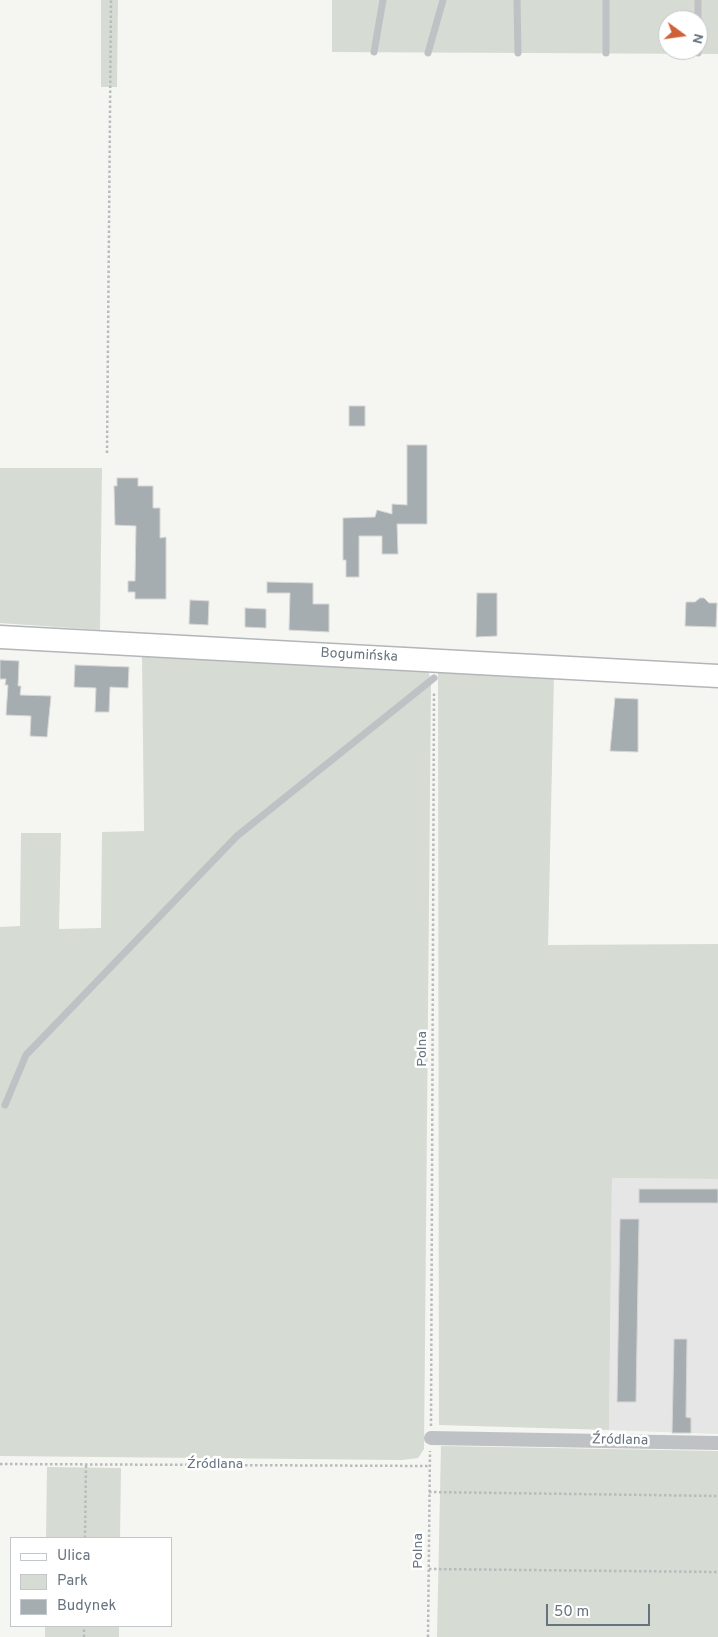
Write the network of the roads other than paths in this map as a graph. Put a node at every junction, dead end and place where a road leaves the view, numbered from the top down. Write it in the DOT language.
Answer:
graph roads {
  1 [pos="383,0"];
  2 [pos="444,0"];
  3 [pos="517,0"];
  4 [pos="606,0"];
  5 [pos="374,52"];
  6 [pos="428,53"];
  7 [pos="518,53"];
  8 [pos="606,53"];
  9 [pos="0,637"];
  10 [pos="718,676"];
  11 [pos="434,678"];
  12 [pos="4,1105"];
  13 [pos="431,1438"];
  14 [pos="718,1443"];
  1 -- 5 [label="lane"];
  2 -- 6 [label="lane"];
  3 -- 7 [label="lane"];
  4 -- 8 [label="lane"];
  9 -- 10 [label="main road, Bogumińska"];
  11 -- 12 [label="lane"];
  13 -- 14 [label="street, Źródlana"];
}
